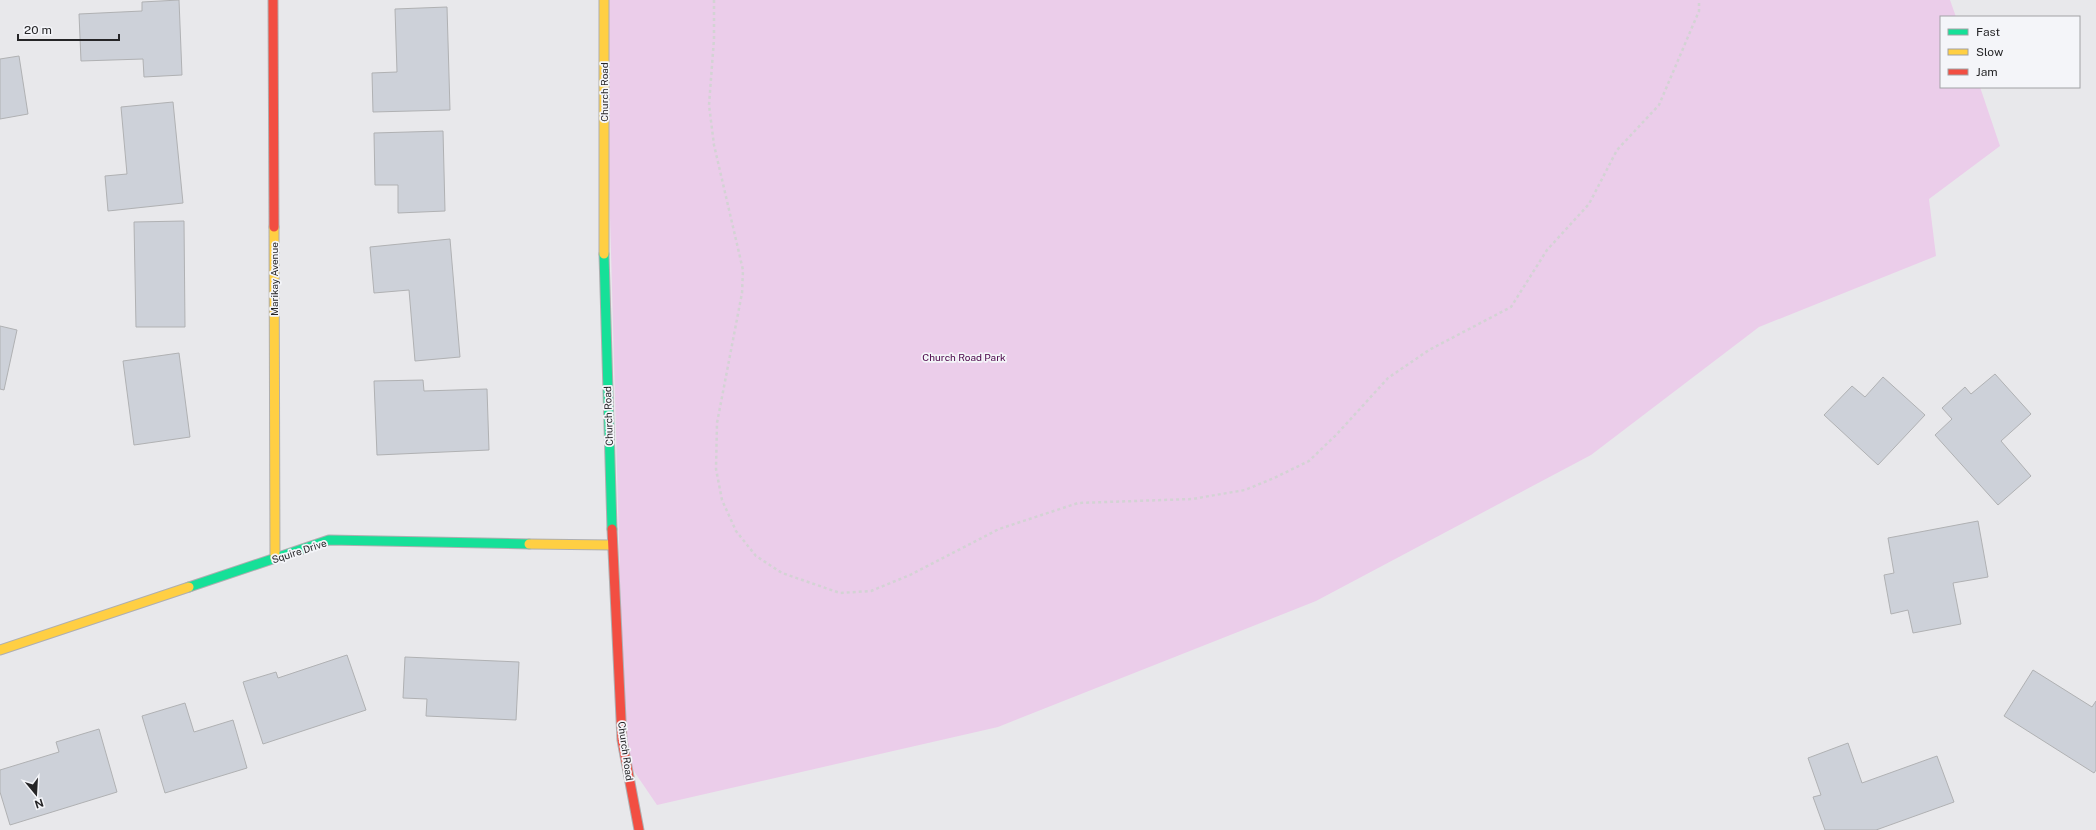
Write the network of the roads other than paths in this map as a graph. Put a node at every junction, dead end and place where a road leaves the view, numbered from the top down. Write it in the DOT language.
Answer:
graph roads {
  1 [pos="274,0"];
  2 [pos="604,0"];
  3 [pos="612,545"];
  4 [pos="275,558"];
  5 [pos="0,650"];
  6 [pos="639,830"];
  1 -- 4 [label="street, Marikay Avenue"];
  2 -- 3 [label="street, Church Road"];
  3 -- 4 [label="street, Squire Drive"];
  3 -- 6 [label="street, Church Road"];
  4 -- 5 [label="street, Squire Drive"];
}
